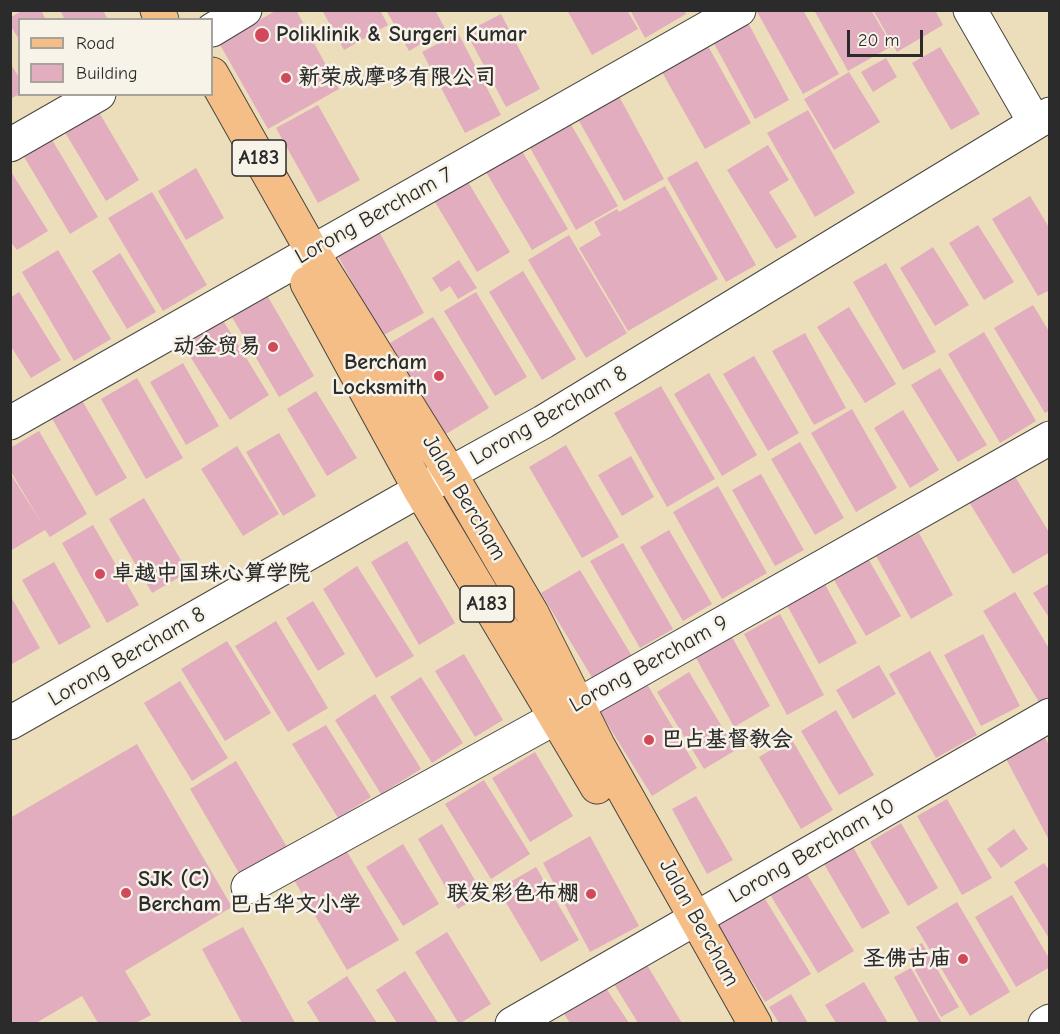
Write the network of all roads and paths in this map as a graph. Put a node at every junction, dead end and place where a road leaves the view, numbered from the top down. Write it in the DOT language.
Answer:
graph roads {
  1 [pos="245,10"];
  2 [pos="739,10"];
  3 [pos="970,10"];
  4 [pos="213,29"];
  5 [pos="213,76"];
  6 [pos="96,96"];
  7 [pos="205,96"];
  8 [pos="1042,119"];
  9 [pos="10,145"];
  10 [pos="303,256"];
  11 [pos="10,423"];
  12 [pos="1050,438"];
  13 [pos="450,473"];
  14 [pos="420,489"];
  15 [pos="566,711"];
  16 [pos="1050,715"];
  17 [pos="10,723"];
  18 [pos="248,887"];
  19 [pos="689,922"];
  20 [pos="1050,1021"];
  21 [pos="512,1023"];
  22 [pos="735,1023"];
  23 [pos="755,1023"];
  24 [pos="1045,1023"];
  1 -- 4 [label="street"];
  2 -- 10 [label="street, Lorong Bercham 7"];
  3 -- 8 [label="street"];
  5 -- 10 [label="main road, Jalan Bercham / A183"];
  6 -- 9 [label="street"];
  7 -- 10 [label="main road, Jalan Bercham / A183"];
  8 -- 13 [label="street, Lorong Bercham 8"];
  10 -- 11 [label="street, Lorong Bercham 7"];
  10 -- 13 [label="main road, Jalan Bercham / A183"];
  10 -- 14 [label="main road, Jalan Bercham / A183"];
  12 -- 15 [label="street, Lorong Bercham 9"];
  13 -- 14 [label="street, Lorong Bercham 8"];
  13 -- 15 [label="main road, Jalan Bercham / A183"];
  14 -- 15 [label="main road, Jalan Bercham / A183"];
  14 -- 17 [label="street, Lorong Bercham 8"];
  15 -- 18 [label="street, Lorong Bercham 9"];
  15 -- 19 [label="main road, Jalan Bercham / A183"];
  16 -- 19 [label="street, Lorong Bercham 10"];
  19 -- 21 [label="street, Lorong Bercham 10"];
  19 -- 22 [label="main road, Jalan Bercham / A183"];
  19 -- 23 [label="main road, Jalan Bercham / A183"];
  20 -- 24 [label="street"];
}
